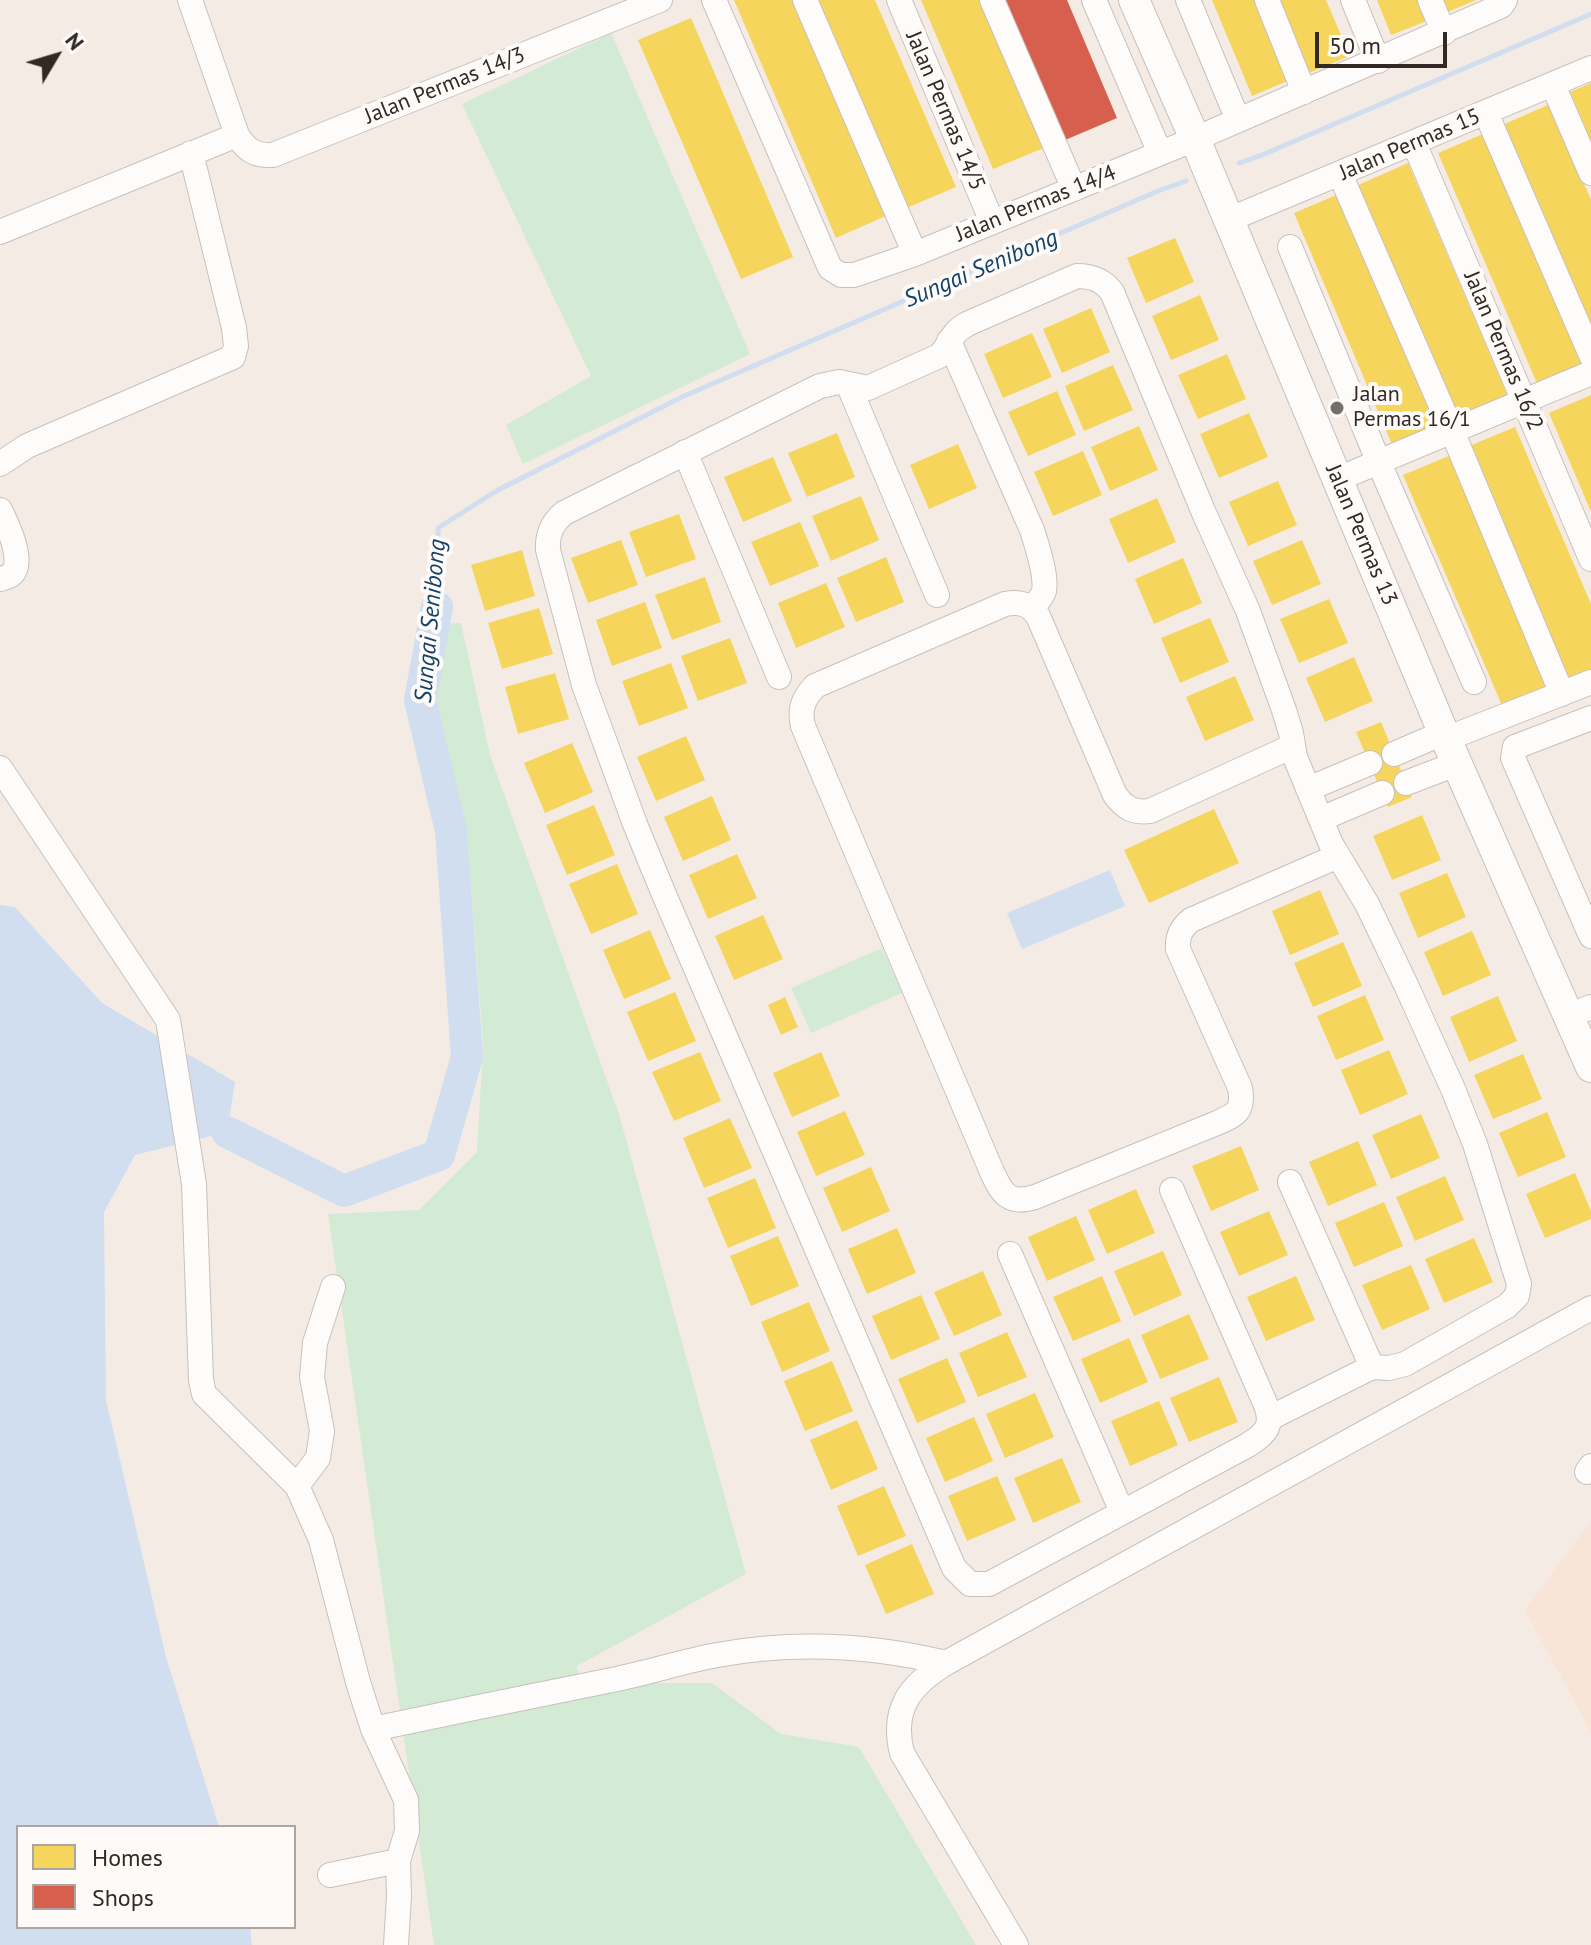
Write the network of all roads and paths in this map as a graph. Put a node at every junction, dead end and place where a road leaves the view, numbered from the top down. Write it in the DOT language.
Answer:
graph roads {
  1 [pos="190,0"];
  2 [pos="660,0"];
  3 [pos="714,0"];
  4 [pos="805,0"];
  5 [pos="899,0"];
  6 [pos="992,0"];
  7 [pos="1094,0"];
  8 [pos="1134,0"];
  9 [pos="1188,0"];
  10 [pos="1267,0"];
  11 [pos="1353,0"];
  12 [pos="1430,0"];
  13 [pos="1505,0"];
  14 [pos="1444,33"];
  15 [pos="1378,61"];
  16 [pos="1591,68"];
  17 [pos="1553,85"];
  18 [pos="1304,92"];
  19 [pos="1486,113"];
  20 [pos="1238,120"];
  21 [pos="237,135"];
  22 [pos="1195,139"];
  23 [pos="1414,143"];
  24 [pos="191,153"];
  25 [pos="1160,153"];
  26 [pos="1591,173"];
  27 [pos="1340,174"];
  28 [pos="1074,189"];
  29 [pos="1228,220"];
  30 [pos="992,222"];
  31 [pos="0,232"];
  32 [pos="1290,247"];
  33 [pos="915,254"];
  34 [pos="949,341"];
  35 [pos="1591,355"];
  36 [pos="1591,373"];
  37 [pos="848,384"];
  38 [pos="1524,401"];
  39 [pos="1452,431"];
  40 [pos="685,452"];
  41 [pos="1379,463"];
  42 [pos="0,464"];
  43 [pos="1338,479"];
  44 [pos="0,510"];
  45 [pos="1591,559"];
  46 [pos="0,579"];
  47 [pos="937,595"];
  48 [pos="1032,608"];
  49 [pos="779,677"];
  50 [pos="1474,682"];
  51 [pos="1591,682"];
  52 [pos="1562,694"];
  53 [pos="1591,718"];
  54 [pos="1293,746"];
  55 [pos="1448,746"];
  56 [pos="1394,754"];
  57 [pos="1370,763"];
  58 [pos="0,768"];
  59 [pos="1406,783"];
  60 [pos="1308,789"];
  61 [pos="1382,793"];
  62 [pos="1321,819"];
  63 [pos="1338,856"];
  64 [pos="1591,936"];
  65 [pos="1580,1012"];
  66 [pos="1591,1067"];
  67 [pos="1290,1182"];
  68 [pos="1172,1190"];
  69 [pos="1010,1254"];
  70 [pos="333,1287"];
  71 [pos="1591,1308"];
  72 [pos="1372,1367"];
  73 [pos="1270,1418"];
  74 [pos="297,1486"];
  75 [pos="1122,1512"];
  76 [pos="946,1663"];
  77 [pos="373,1729"];
  78 [pos="398,1861"];
  79 [pos="330,1875"];
  80 [pos="396,1945"];
  81 [pos="1016,1945"];
  1 -- 21 [label="street"];
  2 -- 21 [label="street, Jalan Permas 14/3"];
  3 -- 33 [label="street, Jalan Permas 14/4"];
  4 -- 33 [label="street"];
  5 -- 30 [label="street, Jalan Permas 14/5"];
  6 -- 28 [label="street"];
  7 -- 25 [label="street"];
  8 -- 22 [label="main road, Jalan Permas 13"];
  9 -- 20 [label="street"];
  10 -- 18 [label="street"];
  11 -- 15 [label="street"];
  12 -- 14 [label="street"];
  13 -- 14 [label="street, Jalan Permas 14/4"];
  14 -- 15 [label="street, Jalan Permas 14/4"];
  15 -- 18 [label="street, Jalan Permas 14/4"];
  16 -- 17 [label="street, Jalan Permas 15"];
  17 -- 19 [label="street, Jalan Permas 15"];
  17 -- 26 [label="street"];
  18 -- 20 [label="street, Jalan Permas 14/4"];
  19 -- 23 [label="street, Jalan Permas 15"];
  19 -- 35 [label="street"];
  20 -- 22 [label="street, Jalan Permas 14/4"];
  21 -- 24 [label="street"];
  22 -- 25 [label="street, Jalan Permas 14/4"];
  22 -- 29 [label="main road, Jalan Permas 13"];
  23 -- 27 [label="street, Jalan Permas 15"];
  23 -- 38 [label="street, Jalan Permas 16/2"];
  24 -- 31 [label="street"];
  24 -- 42 [label="street"];
  25 -- 28 [label="street, Jalan Permas 14/4"];
  27 -- 29 [label="street, Jalan Permas 15"];
  27 -- 39 [label="street"];
  28 -- 30 [label="street, Jalan Permas 14/4"];
  29 -- 43 [label="main road, Jalan Permas 13"];
  30 -- 33 [label="street, Jalan Permas 14/4"];
  32 -- 41 [label="street"];
  34 -- 37 [label="street"];
  34 -- 48 [label="street"];
  34 -- 54 [label="street"];
  36 -- 38 [label="street"];
  37 -- 40 [label="street"];
  37 -- 47 [label="street"];
  38 -- 39 [label="street"];
  38 -- 45 [label="street, Jalan Permas 16/2"];
  39 -- 41 [label="street"];
  39 -- 52 [label="street"];
  40 -- 49 [label="street"];
  40 -- 75 [label="street"];
  41 -- 43 [label="street"];
  41 -- 50 [label="street"];
  43 -- 55 [label="main road, Jalan Permas 13"];
  44 -- 46 [label="street"];
  48 -- 54 [label="street"];
  48 -- 63 [label="street"];
  51 -- 52 [label="street"];
  52 -- 55 [label="street"];
  53 -- 64 [label="street"];
  54 -- 60 [label="street"];
  55 -- 56 [label="street"];
  55 -- 59 [label="street"];
  55 -- 65 [label="main road, Jalan Permas 13"];
  57 -- 60 [label="street"];
  58 -- 74 [label="street"];
  60 -- 62 [label="street"];
  61 -- 62 [label="street"];
  62 -- 63 [label="street"];
  63 -- 72 [label="street"];
  65 -- 66 [label="main road, Jalan Permas 13"];
  67 -- 72 [label="street"];
  68 -- 73 [label="street"];
  69 -- 75 [label="street"];
  70 -- 74 [label="street"];
  71 -- 76 [label="street"];
  72 -- 73 [label="street"];
  73 -- 75 [label="street"];
  74 -- 77 [label="street"];
  76 -- 77 [label="street"];
  76 -- 81 [label="street"];
  77 -- 78 [label="street"];
  78 -- 79 [label="street"];
  78 -- 80 [label="street"];
}
